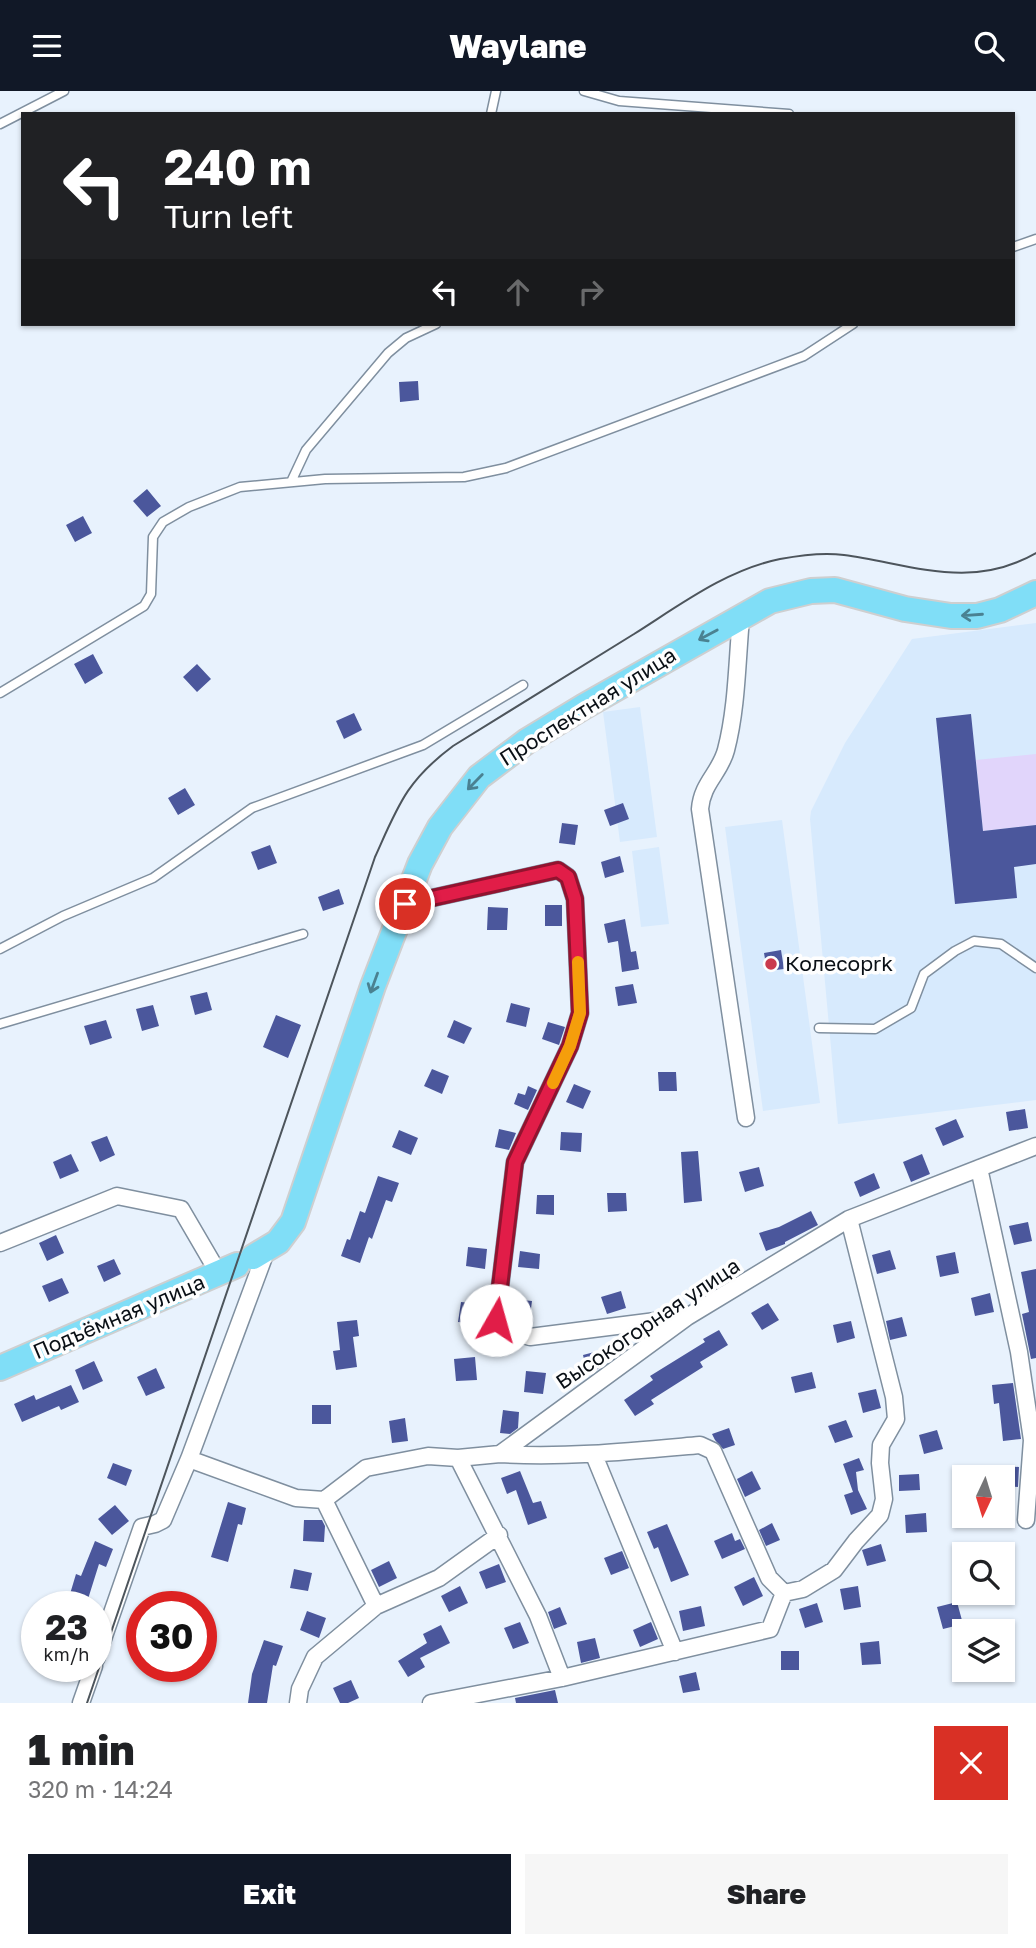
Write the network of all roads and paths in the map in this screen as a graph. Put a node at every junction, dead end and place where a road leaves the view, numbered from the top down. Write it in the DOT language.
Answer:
graph roads {
  1 [pos="64,91"];
  2 [pos="496,91"];
  3 [pos="584,91"];
  4 [pos="23,112"];
  5 [pos="491,112"];
  6 [pos="763,112"];
  7 [pos="21,113"];
  8 [pos="0,124"];
  9 [pos="1036,239"];
  10 [pos="1015,246"];
  11 [pos="432,326"];
  12 [pos="850,326"];
  13 [pos="291,482"];
  14 [pos="1036,593"];
  15 [pos="741,618"];
  16 [pos="523,685"];
  17 [pos="0,693"];
  18 [pos="405,904"];
  19 [pos="303,934"];
  20 [pos="0,949"];
  21 [pos="1036,968"];
  22 [pos="0,1024"];
  23 [pos="819,1028"];
  24 [pos="746,1118"];
  25 [pos="1036,1146"];
  26 [pos="979,1168"];
  27 [pos="849,1219"];
  28 [pos="0,1243"];
  29 [pos="244,1261"];
  30 [pos="688,1317"];
  31 [pos="0,1368"];
  32 [pos="500,1454"];
  33 [pos="594,1455"];
  34 [pos="189,1458"];
  35 [pos="458,1458"];
  36 [pos="324,1500"];
  37 [pos="1026,1520"];
  38 [pos="499,1535"];
  39 [pos="784,1593"];
  40 [pos="376,1607"];
  41 [pos="112,1613"];
  42 [pos="675,1651"];
  43 [pos="562,1678"];
  44 [pos="88,1682"];
  45 [pos="81,1703"];
  46 [pos="298,1703"];
  47 [pos="431,1703"];
  1 -- 4 [label="lane"];
  2 -- 5 [label="lane"];
  3 -- 6 [label="lane"];
  7 -- 8 [label="lane"];
  9 -- 10 [label="lane"];
  11 -- 13 [label="lane"];
  12 -- 13 [label="lane"];
  13 -- 17 [label="lane"];
  14 -- 15 [label="main road, Проспектная улица, one-way"];
  15 -- 18 [label="main road, Проспектная улица, one-way"];
  15 -- 24 [label="street"];
  16 -- 20 [label="lane"];
  18 -- 29 [label="main road, Проспектная улица, one-way"];
  18 -- 30 [label="street"];
  19 -- 22 [label="lane"];
  21 -- 23 [label="lane"];
  25 -- 26 [label="street, Высокогорная улица"];
  26 -- 27 [label="street, Высокогорная улица"];
  26 -- 37 [label="street"];
  27 -- 30 [label="street, Высокогорная улица"];
  27 -- 39 [label="street"];
  28 -- 29 [label="street"];
  29 -- 31 [label="main road, Подъёмная улица"];
  29 -- 34 [label="street"];
  30 -- 32 [label="street, Высокогорная улица"];
  32 -- 33 [label="street"];
  32 -- 35 [label="street"];
  33 -- 39 [label="street"];
  33 -- 42 [label="street"];
  34 -- 36 [label="street"];
  34 -- 41 [label="street"];
  35 -- 36 [label="street"];
  35 -- 38 [label="street"];
  36 -- 40 [label="street"];
  38 -- 40 [label="street"];
  38 -- 43 [label="street"];
  39 -- 42 [label="street"];
  40 -- 46 [label="street"];
  42 -- 43 [label="street"];
  43 -- 47 [label="street"];
  44 -- 45 [label="street"];
}
